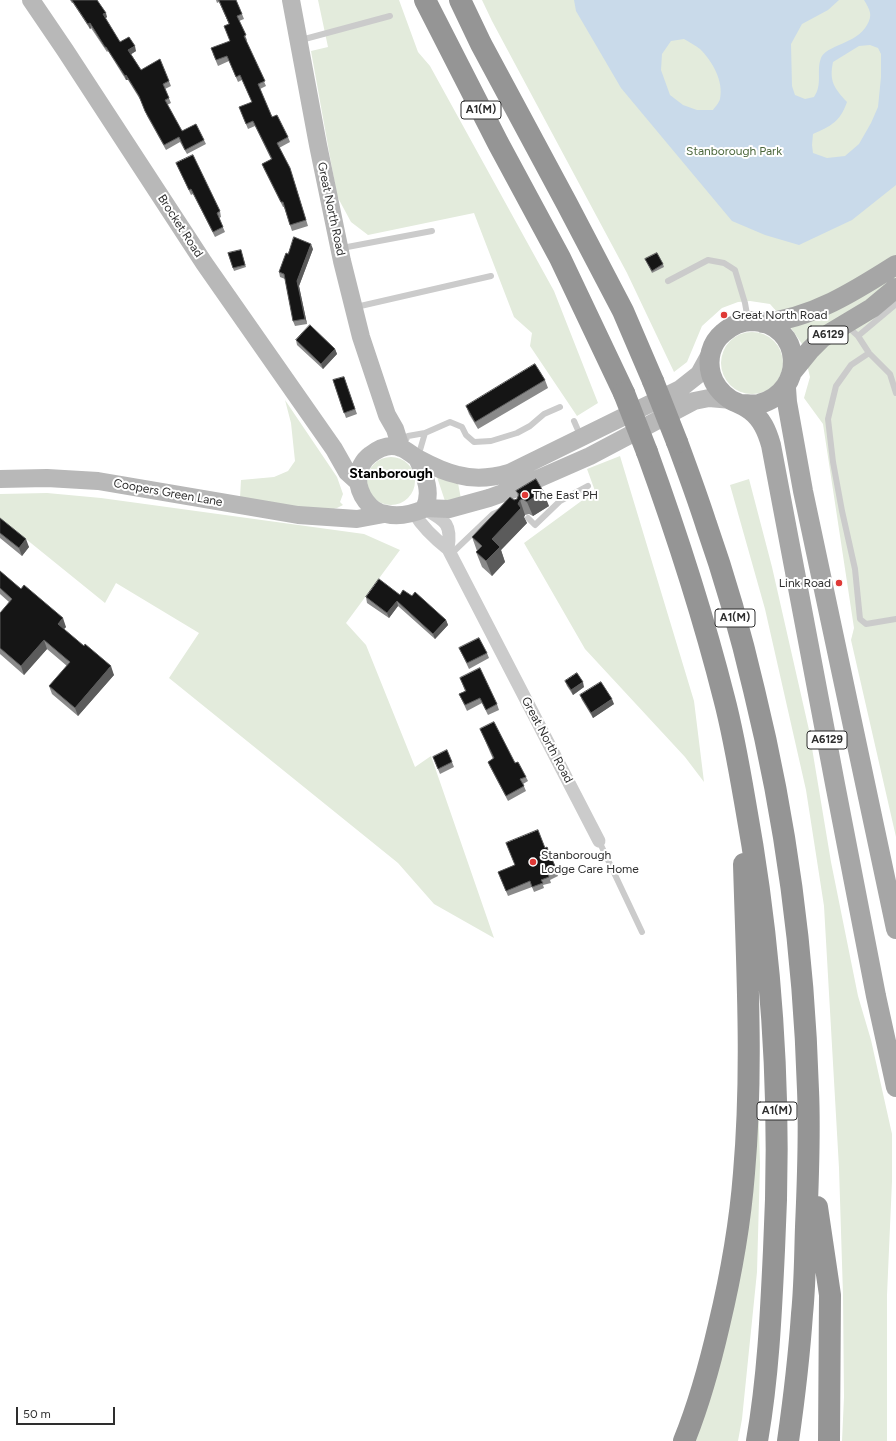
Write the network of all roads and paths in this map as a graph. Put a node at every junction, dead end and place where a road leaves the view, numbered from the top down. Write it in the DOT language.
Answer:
graph roads {
  1 [pos="31,0"];
  2 [pos="291,0"];
  3 [pos="425,0"];
  4 [pos="460,0"];
  5 [pos="390,16"];
  6 [pos="299,40"];
  7 [pos="432,231"];
  8 [pos="340,248"];
  9 [pos="896,265"];
  10 [pos="491,276"];
  11 [pos="668,281"];
  12 [pos="896,288"];
  13 [pos="896,304"];
  14 [pos="354,307"];
  15 [pos="756,322"];
  16 [pos="852,330"];
  17 [pos="869,353"];
  18 [pos="710,354"];
  19 [pos="893,373"];
  20 [pos="789,379"];
  21 [pos="896,393"];
  22 [pos="736,402"];
  23 [pos="560,406"];
  24 [pos="387,415"];
  25 [pos="574,421"];
  26 [pos="426,434"];
  27 [pos="582,438"];
  28 [pos="401,448"];
  29 [pos="334,449"];
  30 [pos="373,453"];
  31 [pos="417,458"];
  32 [pos="0,479"];
  33 [pos="588,486"];
  34 [pos="359,487"];
  35 [pos="507,507"];
  36 [pos="421,510"];
  37 [pos="384,514"];
  38 [pos="336,517"];
  39 [pos="528,518"];
  40 [pos="450,552"];
  41 [pos="896,619"];
  42 [pos="742,783"];
  43 [pos="599,841"];
  44 [pos="896,929"];
  45 [pos="642,932"];
  46 [pos="896,1087"];
  47 [pos="809,1154"];
  48 [pos="684,1441"];
  49 [pos="757,1441"];
  50 [pos="788,1441"];
  51 [pos="828,1441"];
  1 -- 29 [label="main road, Brocket Road"];
  2 -- 6 [label="main road, Great North Road"];
  3 -- 42 [label="highway, A1(M), bridge"];
  4 -- 47 [label="highway, A1(M), bridge"];
  5 -- 6 [label="lane"];
  6 -- 8 [label="main road, Great North Road"];
  7 -- 8 [label="lane"];
  8 -- 14 [label="main road, Great North Road"];
  9 -- 15 [label="main road, A6129"];
  10 -- 14 [label="lane"];
  11 -- 15 [label="lane"];
  12 -- 16 [label="main road, A6129"];
  13 -- 16 [label="lane"];
  14 -- 24 [label="main road, Great North Road"];
  15 -- 18 [label="main road"];
  15 -- 20 [label="main road"];
  16 -- 17 [label="lane"];
  16 -- 20 [label="main road, A6129"];
  17 -- 19 [label="lane"];
  17 -- 41 [label="lane"];
  18 -- 22 [label="main road"];
  18 -- 27 [label="main road"];
  19 -- 21 [label="lane"];
  20 -- 22 [label="main road"];
  20 -- 44 [label="main road, A6129"];
  22 -- 36 [label="main road"];
  22 -- 46 [label="main road, A6129"];
  23 -- 26 [label="lane"];
  24 -- 28 [label="main road, Great North Road"];
  24 -- 30 [label="main road"];
  25 -- 27 [label="lane"];
  26 -- 28 [label="lane"];
  26 -- 31 [label="lane"];
  27 -- 31 [label="main road"];
  28 -- 30 [label="main road"];
  28 -- 31 [label="main road"];
  29 -- 30 [label="main road"];
  29 -- 34 [label="main road, Brocket Road"];
  30 -- 34 [label="main road"];
  31 -- 36 [label="main road"];
  32 -- 38 [label="main road, Coopers Green Lane"];
  33 -- 39 [label="lane"];
  34 -- 37 [label="main road"];
  34 -- 38 [label="main road"];
  35 -- 40 [label="lane"];
  36 -- 37 [label="main road"];
  36 -- 40 [label="street, Great North Road"];
  36 -- 40 [label="street, Great North Road"];
  37 -- 38 [label="main road, Coopers Green Lane"];
  40 -- 43 [label="street, Great North Road"];
  42 -- 48 [label="highway, A1(M)"];
  42 -- 49 [label="highway, A1(M)"];
  43 -- 45 [label="lane, Great North Road"];
  47 -- 50 [label="highway, A1(M)"];
  47 -- 51 [label="highway, A1(M)"];
}
